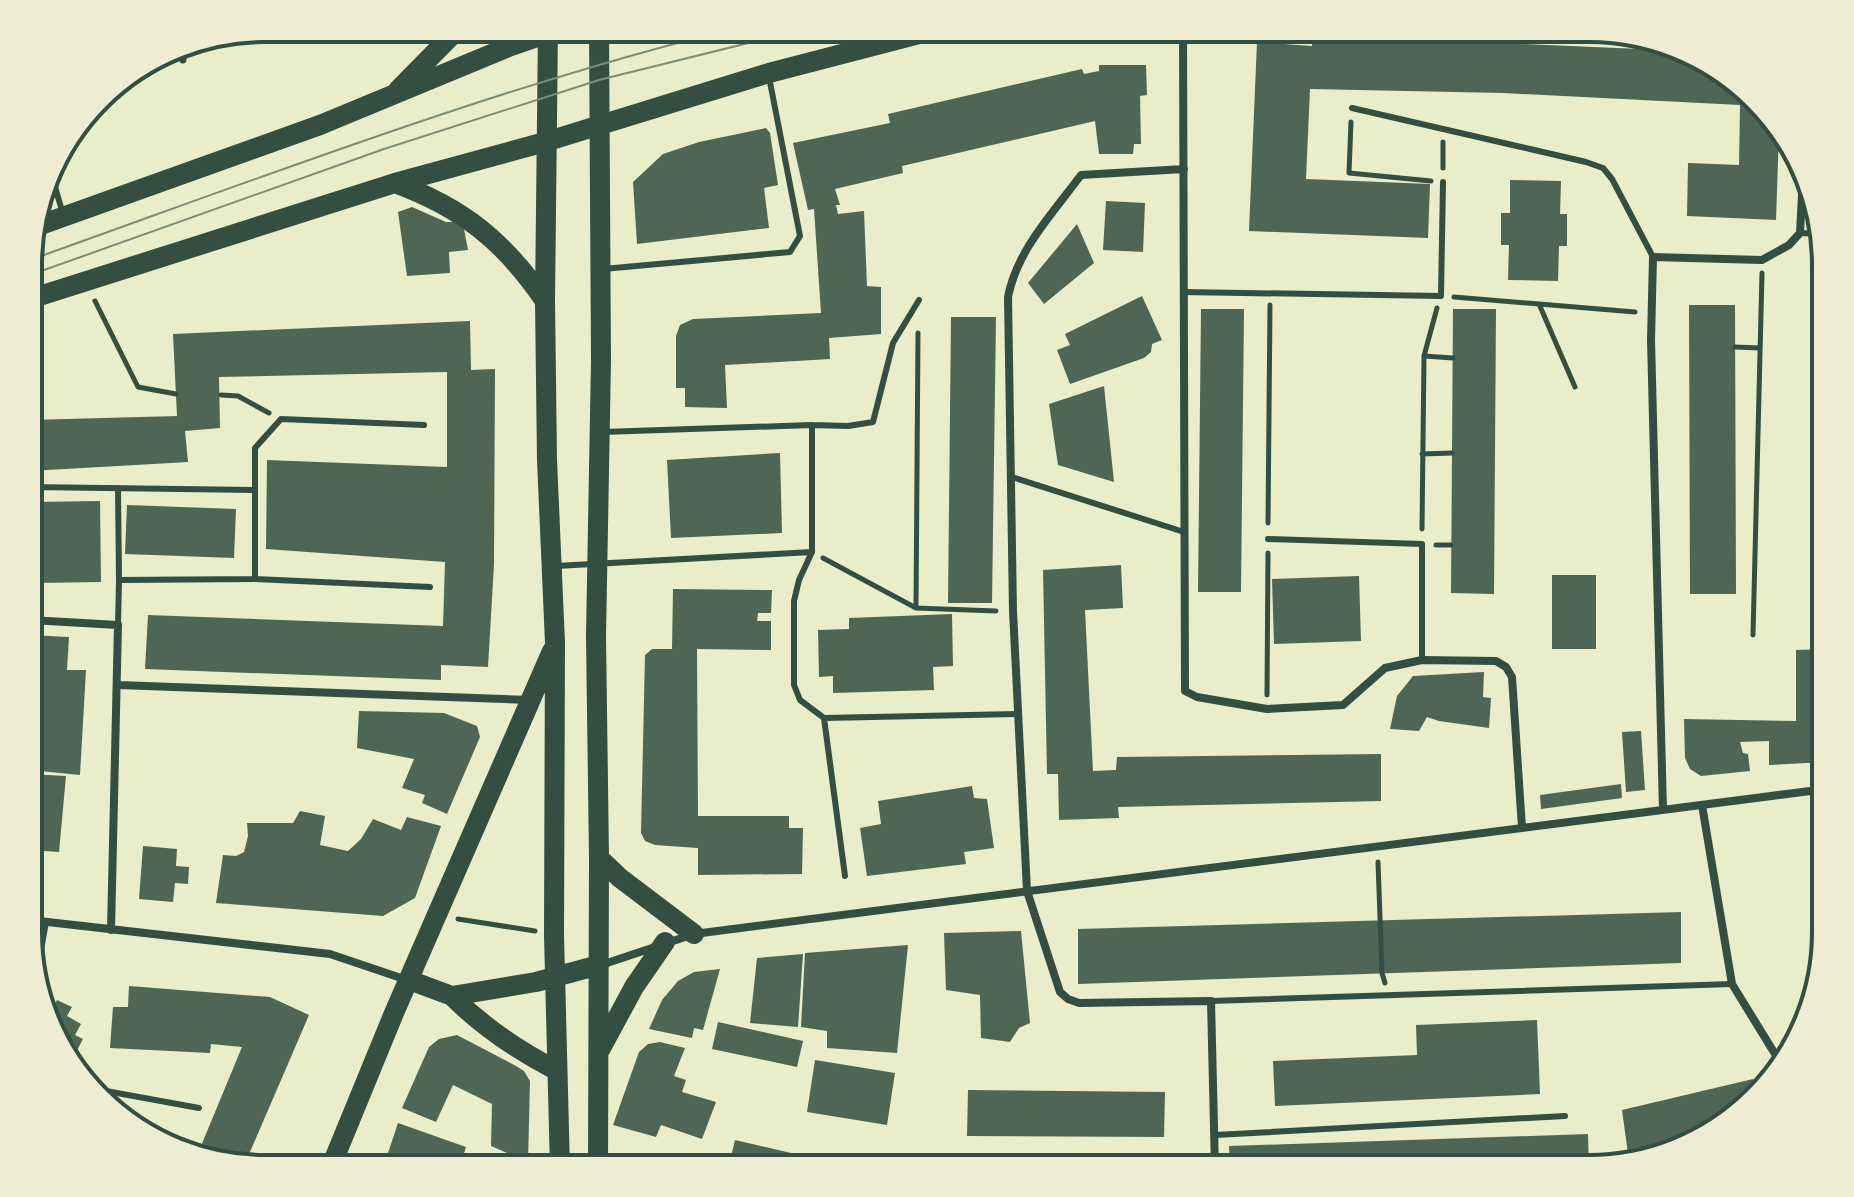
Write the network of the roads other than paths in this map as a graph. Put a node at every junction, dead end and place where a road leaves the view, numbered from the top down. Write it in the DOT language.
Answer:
graph roads {
  1 [pos="445,42"];
  2 [pos="524,42"];
  3 [pos="552,42"];
  4 [pos="599,42"];
  5 [pos="888,42"];
  6 [pos="1183,42"];
  7 [pos="769,73"];
  8 [pos="390,98"];
  9 [pos="1352,108"];
  10 [pos="598,125"];
  11 [pos="545,142"];
  12 [pos="1184,169"];
  13 [pos="1443,182"];
  14 [pos="395,183"];
  15 [pos="56,189"];
  16 [pos="1802,199"];
  17 [pos="64,217"];
  18 [pos="47,223"];
  19 [pos="1800,233"];
  20 [pos="1810,233"];
  21 [pos="1653,257"];
  22 [pos="600,269"];
  23 [pos="1183,292"];
  24 [pos="42,295"];
  25 [pos="919,300"];
  26 [pos="545,301"];
  27 [pos="424,425"];
  28 [pos="812,425"];
  29 [pos="600,432"];
  30 [pos="1012,477"];
  31 [pos="42,487"];
  32 [pos="118,488"];
  33 [pos="254,490"];
  34 [pos="1184,532"];
  35 [pos="1268,539"];
  36 [pos="812,552"];
  37 [pos="597,563"];
  38 [pos="552,566"];
  39 [pos="255,579"];
  40 [pos="119,580"];
  41 [pos="430,587"];
  42 [pos="42,621"];
  43 [pos="118,625"];
  44 [pos="555,643"];
  45 [pos="1422,660"];
  46 [pos="118,685"];
  47 [pos="532,700"];
  48 [pos="1017,714"];
  49 [pos="824,718"];
  50 [pos="1812,791"];
  51 [pos="1702,805"];
  52 [pos="1663,810"];
  53 [pos="1522,828"];
  54 [pos="599,858"];
  55 [pos="845,876"];
  56 [pos="1027,891"];
  57 [pos="42,922"];
  58 [pos="45,922"];
  59 [pos="111,930"];
  60 [pos="694,934"];
  61 [pos="42,937"];
  62 [pos="665,942"];
  63 [pos="599,965"];
  64 [pos="556,977"];
  65 [pos="409,980"];
  66 [pos="1732,984"];
  67 [pos="452,996"];
  68 [pos="1211,1001"];
  69 [pos="598,1053"];
  70 [pos="1775,1054"];
  71 [pos="556,1070"];
  72 [pos="109,1092"];
  73 [pos="199,1108"];
  74 [pos="1565,1116"];
  75 [pos="1215,1135"];
  76 [pos="336,1155"];
  77 [pos="559,1155"];
  78 [pos="598,1155"];
  79 [pos="1215,1155"];
  1 -- 8 [label="main road"];
  2 -- 8 [label="main road"];
  3 -- 11 [label="main road"];
  4 -- 10 [label="main road"];
  5 -- 7 [label="main road"];
  6 -- 12 [label="street"];
  7 -- 10 [label="main road"];
  7 -- 22 [label="lane"];
  8 -- 17 [label="main road"];
  9 -- 21 [label="lane"];
  10 -- 11 [label="main road"];
  10 -- 22 [label="main road"];
  11 -- 14 [label="main road"];
  11 -- 26 [label="main road"];
  12 -- 23 [label="street"];
  12 -- 30 [label="street"];
  13 -- 23 [label="lane"];
  14 -- 24 [label="main road"];
  14 -- 26 [label="main road"];
  15 -- 17 [label="lane"];
  16 -- 19 [label="street"];
  17 -- 18 [label="main road"];
  19 -- 20 [label="lane"];
  19 -- 21 [label="street"];
  21 -- 52 [label="street"];
  22 -- 29 [label="main road"];
  23 -- 34 [label="street"];
  25 -- 28 [label="lane"];
  26 -- 38 [label="main road"];
  27 -- 33 [label="lane"];
  28 -- 29 [label="lane"];
  28 -- 36 [label="lane"];
  29 -- 37 [label="main road"];
  30 -- 34 [label="lane"];
  30 -- 48 [label="street"];
  31 -- 32 [label="lane"];
  32 -- 33 [label="lane"];
  32 -- 40 [label="lane"];
  33 -- 39 [label="lane"];
  34 -- 45 [label="street"];
  35 -- 45 [label="lane"];
  36 -- 37 [label="lane"];
  36 -- 49 [label="lane"];
  37 -- 38 [label="lane"];
  37 -- 54 [label="main road"];
  38 -- 44 [label="main road"];
  39 -- 40 [label="lane"];
  39 -- 41 [label="lane"];
  40 -- 43 [label="lane"];
  42 -- 43 [label="street"];
  43 -- 46 [label="street"];
  44 -- 47 [label="main road"];
  44 -- 64 [label="main road"];
  45 -- 53 [label="street"];
  46 -- 47 [label="street"];
  46 -- 59 [label="street"];
  47 -- 65 [label="main road"];
  48 -- 49 [label="lane"];
  48 -- 56 [label="street"];
  49 -- 55 [label="lane"];
  50 -- 51 [label="street"];
  51 -- 52 [label="street"];
  51 -- 66 [label="street"];
  52 -- 53 [label="street"];
  53 -- 56 [label="street"];
  54 -- 60 [label="main road"];
  54 -- 63 [label="main road"];
  56 -- 60 [label="street"];
  56 -- 68 [label="street"];
  57 -- 58 [label="street"];
  58 -- 59 [label="street"];
  58 -- 61 [label="street"];
  59 -- 65 [label="street"];
  60 -- 62 [label="street"];
  62 -- 63 [label="street"];
  62 -- 69 [label="main road"];
  63 -- 64 [label="main road"];
  63 -- 69 [label="main road"];
  64 -- 67 [label="main road"];
  64 -- 71 [label="main road"];
  65 -- 67 [label="main road"];
  65 -- 76 [label="main road"];
  66 -- 68 [label="lane"];
  66 -- 70 [label="street"];
  67 -- 71 [label="main road"];
  68 -- 75 [label="street"];
  69 -- 78 [label="main road"];
  71 -- 77 [label="main road"];
  72 -- 73 [label="lane"];
  74 -- 75 [label="lane"];
  75 -- 79 [label="street"];
}
